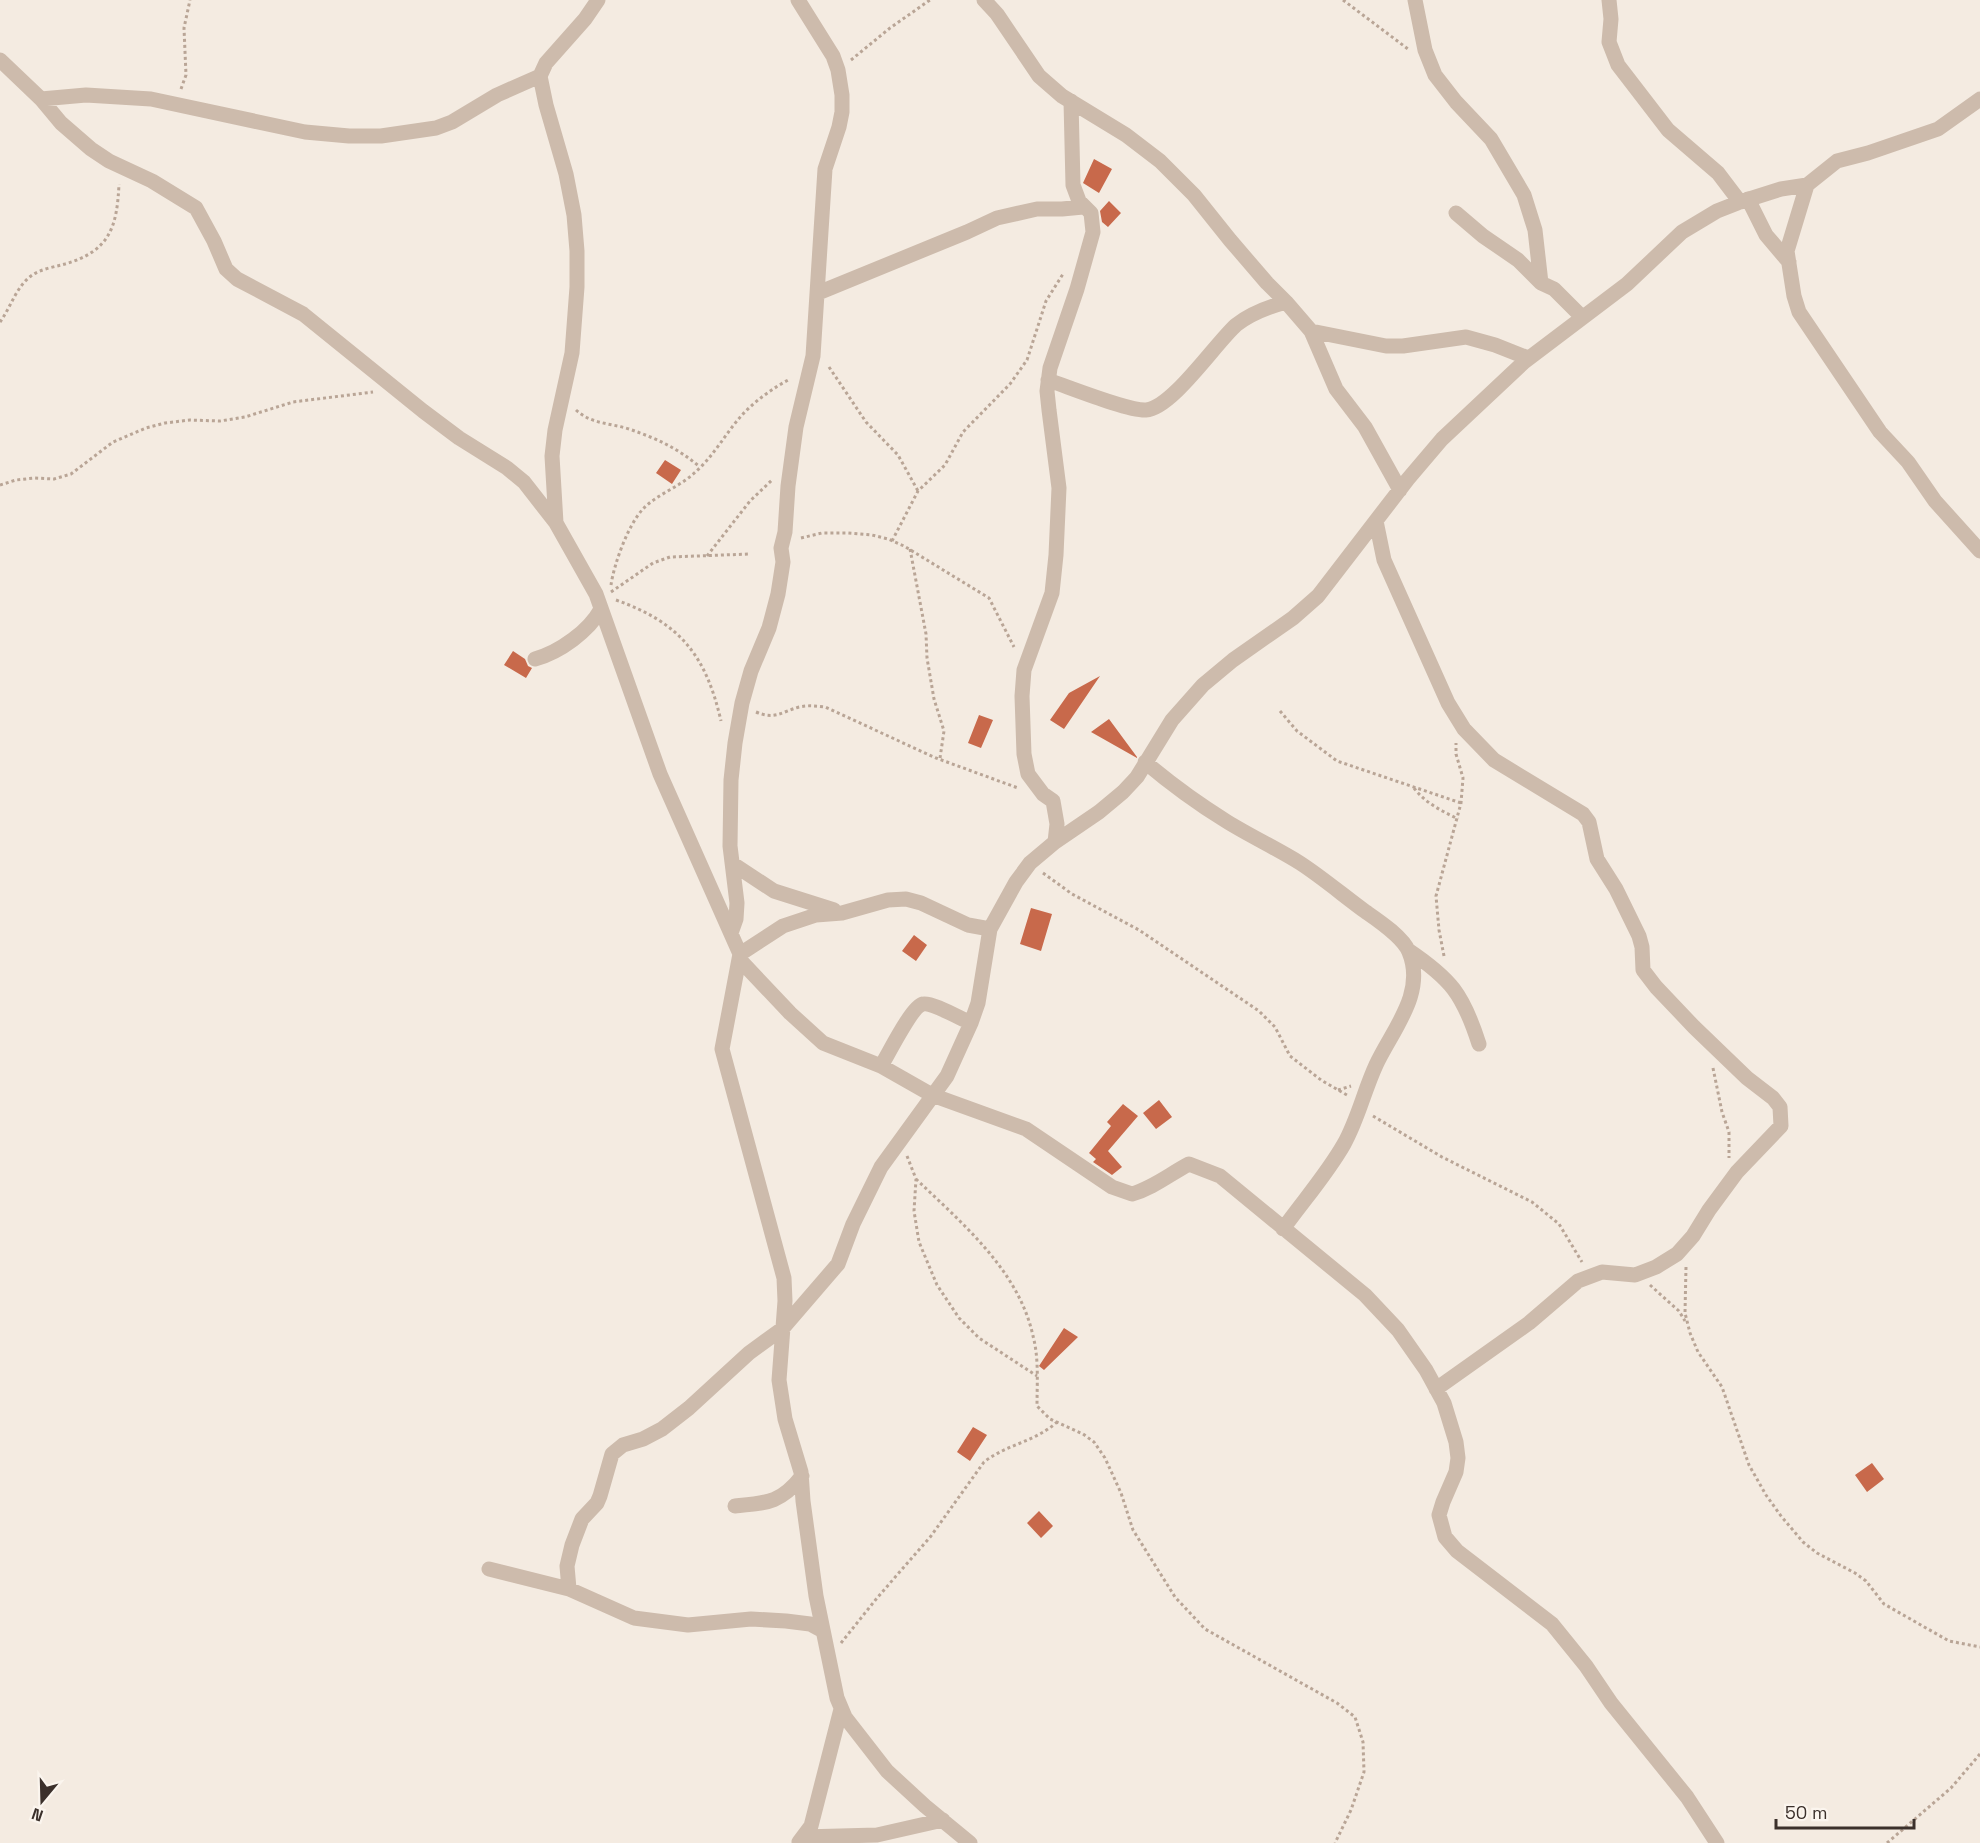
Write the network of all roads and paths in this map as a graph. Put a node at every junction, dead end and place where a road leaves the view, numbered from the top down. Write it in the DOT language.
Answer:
graph roads {
  1 [pos="190,0"];
  2 [pos="598,0"];
  3 [pos="798,0"];
  4 [pos="930,0"];
  5 [pos="984,0"];
  6 [pos="1343,0"];
  7 [pos="1415,0"];
  8 [pos="1609,0"];
  9 [pos="0,60"];
  10 [pos="1432,66"];
  11 [pos="838,70"];
  12 [pos="540,76"];
  13 [pos="41,99"];
  14 [pos="1980,99"];
  15 [pos="1071,101"];
  16 [pos="175,104"];
  17 [pos="109,161"];
  18 [pos="1807,185"];
  19 [pos="1744,201"];
  20 [pos="1083,207"];
  21 [pos="1456,213"];
  22 [pos="1789,262"];
  23 [pos="1067,268"];
  24 [pos="1542,283"];
  25 [pos="818,293"];
  26 [pos="1286,302"];
  27 [pos="1582,317"];
  28 [pos="0,322"];
  29 [pos="1311,332"];
  30 [pos="813,348"];
  31 [pos="1528,358"];
  32 [pos="810,368"];
  33 [pos="1048,380"];
  34 [pos="395,389"];
  35 [pos="563,394"];
  36 [pos="791,463"];
  37 [pos="700,467"];
  38 [pos="0,485"];
  39 [pos="1400,490"];
  40 [pos="918,491"];
  41 [pos="1376,521"];
  42 [pos="556,523"];
  43 [pos="892,541"];
  44 [pos="781,548"];
  45 [pos="910,549"];
  46 [pos="1980,551"];
  47 [pos="750,554"];
  48 [pos="706,556"];
  49 [pos="609,592"];
  50 [pos="602,609"];
  51 [pos="535,658"];
  52 [pos="1024,670"];
  53 [pos="742,703"];
  54 [pos="1280,711"];
  55 [pos="721,721"];
  56 [pos="1464,729"];
  57 [pos="940,758"];
  58 [pos="1145,762"];
  59 [pos="1414,788"];
  60 [pos="1043,794"];
  61 [pos="1461,803"];
  62 [pos="1458,819"];
  63 [pos="1055,842"];
  64 [pos="1030,863"];
  65 [pos="733,864"];
  66 [pos="842,913"];
  67 [pos="990,929"];
  68 [pos="731,933"];
  69 [pos="1408,950"];
  70 [pos="739,957"];
  71 [pos="1452,986"];
  72 [pos="971,1023"];
  73 [pos="1479,1044"];
  74 [pos="1715,1047"];
  75 [pos="882,1066"];
  76 [pos="932,1095"];
  77 [pos="1361,1105"];
  78 [pos="899,1142"];
  79 [pos="916,1179"];
  80 [pos="1724,1192"];
  81 [pos="1283,1229"];
  82 [pos="1693,1236"];
  83 [pos="1635,1275"];
  84 [pos="1590,1276"];
  85 [pos="1686,1323"];
  86 [pos="782,1329"];
  87 [pos="1037,1376"];
  88 [pos="1436,1389"];
  89 [pos="1057,1422"];
  90 [pos="802,1476"];
  91 [pos="735,1506"];
  92 [pos="489,1569"];
  93 [pos="569,1589"];
  94 [pos="823,1631"];
  95 [pos="1980,1647"];
  96 [pos="828,1658"];
  97 [pos="842,1709"];
  98 [pos="1980,1754"];
  99 [pos="944,1820"];
  100 [pos="801,1840"];
  101 [pos="970,1843"];
  102 [pos="1335,1843"];
  103 [pos="1717,1843"];
  104 [pos="1887,1843"];
  1 -- 16 [label="path"];
  2 -- 12 [label="street"];
  3 -- 11 [label="street"];
  4 -- 11 [label="path"];
  5 -- 15 [label="street"];
  6 -- 10 [label="path"];
  7 -- 10 [label="street"];
  8 -- 19 [label="street"];
  9 -- 13 [label="street"];
  10 -- 24 [label="street"];
  11 -- 25 [label="street"];
  12 -- 16 [label="street"];
  12 -- 35 [label="street"];
  13 -- 16 [label="street"];
  13 -- 17 [label="street"];
  14 -- 18 [label="street"];
  15 -- 20 [label="street"];
  15 -- 26 [label="street"];
  17 -- 28 [label="path"];
  17 -- 34 [label="street"];
  18 -- 19 [label="street"];
  18 -- 22 [label="street"];
  19 -- 22 [label="street"];
  19 -- 27 [label="street"];
  20 -- 25 [label="street"];
  20 -- 33 [label="street"];
  21 -- 24 [label="street"];
  22 -- 46 [label="street"];
  23 -- 40 [label="path"];
  24 -- 27 [label="street"];
  25 -- 30 [label="street"];
  26 -- 29 [label="street"];
  26 -- 33 [label="street"];
  27 -- 31 [label="street"];
  29 -- 31 [label="street"];
  29 -- 39 [label="street"];
  30 -- 32 [label="street"];
  30 -- 40 [label="path"];
  31 -- 39 [label="street"];
  32 -- 36 [label="street"];
  32 -- 37 [label="path"];
  33 -- 52 [label="street"];
  34 -- 38 [label="path"];
  34 -- 42 [label="street"];
  35 -- 37 [label="path"];
  35 -- 42 [label="street"];
  36 -- 44 [label="street"];
  36 -- 48 [label="path"];
  37 -- 49 [label="path"];
  39 -- 41 [label="street"];
  40 -- 43 [label="path"];
  41 -- 56 [label="street"];
  41 -- 58 [label="street"];
  42 -- 50 [label="street"];
  43 -- 44 [label="path"];
  43 -- 45 [label="path"];
  44 -- 53 [label="street"];
  45 -- 52 [label="path"];
  45 -- 57 [label="path"];
  47 -- 48 [label="path"];
  48 -- 49 [label="path"];
  49 -- 55 [label="path"];
  50 -- 51 [label="street"];
  50 -- 68 [label="street"];
  52 -- 60 [label="street"];
  53 -- 57 [label="path"];
  53 -- 65 [label="street"];
  54 -- 59 [label="path"];
  56 -- 61 [label="path"];
  56 -- 74 [label="street"];
  57 -- 60 [label="path"];
  58 -- 63 [label="street"];
  58 -- 69 [label="street"];
  59 -- 61 [label="path"];
  59 -- 62 [label="path"];
  60 -- 63 [label="street"];
  61 -- 62 [label="path"];
  62 -- 71 [label="path"];
  63 -- 64 [label="street"];
  64 -- 67 [label="street"];
  64 -- 77 [label="path"];
  65 -- 66 [label="street"];
  65 -- 68 [label="street"];
  66 -- 67 [label="street"];
  66 -- 70 [label="street"];
  67 -- 72 [label="street"];
  68 -- 70 [label="street"];
  69 -- 71 [label="street"];
  69 -- 77 [label="street"];
  70 -- 75 [label="street"];
  70 -- 86 [label="street"];
  71 -- 73 [label="street"];
  72 -- 75 [label="street"];
  72 -- 76 [label="street"];
  74 -- 80 [label="path"];
  74 -- 80 [label="street"];
  75 -- 76 [label="street"];
  76 -- 78 [label="street"];
  76 -- 81 [label="street"];
  77 -- 81 [label="street"];
  77 -- 84 [label="path"];
  78 -- 79 [label="path"];
  78 -- 86 [label="street"];
  79 -- 87 [label="path"];
  79 -- 87 [label="path"];
  80 -- 82 [label="street"];
  81 -- 88 [label="street"];
  82 -- 83 [label="street"];
  82 -- 85 [label="path"];
  83 -- 84 [label="street"];
  83 -- 85 [label="path"];
  84 -- 88 [label="street"];
  85 -- 95 [label="path"];
  86 -- 90 [label="street"];
  86 -- 93 [label="street"];
  87 -- 89 [label="path"];
  88 -- 103 [label="street"];
  89 -- 96 [label="path"];
  89 -- 102 [label="path"];
  90 -- 91 [label="street"];
  90 -- 94 [label="street"];
  92 -- 93 [label="street"];
  93 -- 94 [label="street"];
  94 -- 96 [label="street"];
  96 -- 97 [label="street"];
  97 -- 99 [label="street"];
  97 -- 100 [label="street"];
  98 -- 104 [label="path"];
  99 -- 100 [label="street"];
  99 -- 101 [label="street"];
}
